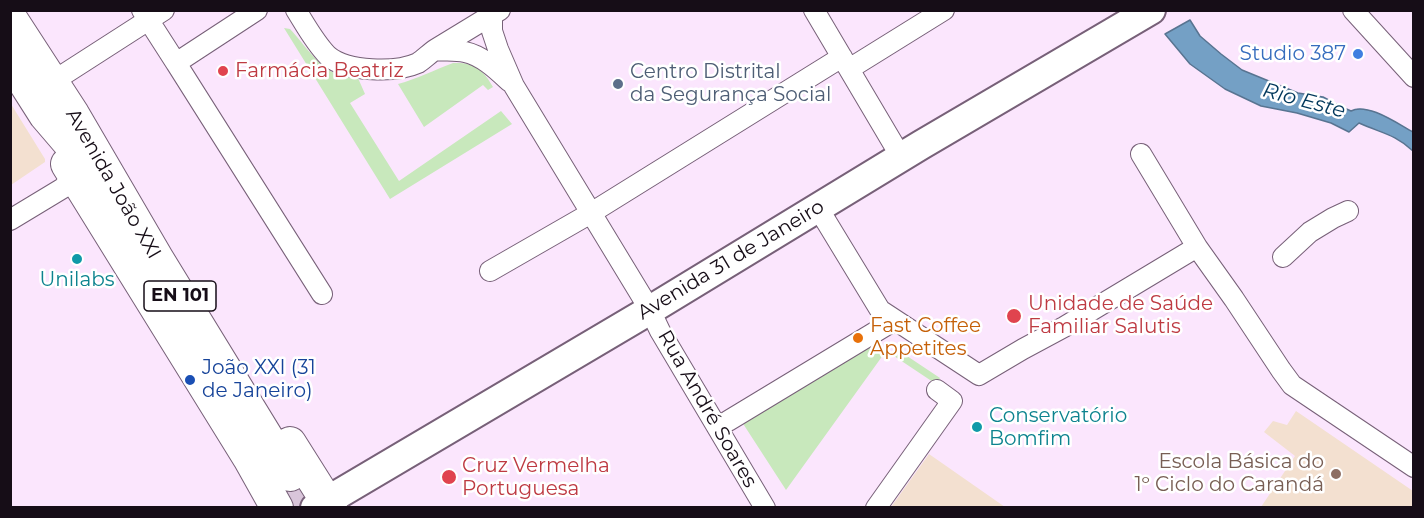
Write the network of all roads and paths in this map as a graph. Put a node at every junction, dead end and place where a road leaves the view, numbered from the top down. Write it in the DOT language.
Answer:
graph roads {
  1 [pos="257,10"];
  2 [pos="296,10"];
  3 [pos="814,10"];
  4 [pos="944,10"];
  5 [pos="1353,10"];
  6 [pos="1149,11"];
  7 [pos="496,13"];
  8 [pos="151,14"];
  9 [pos="10,17"];
  10 [pos="435,50"];
  11 [pos="10,60"];
  12 [pos="176,63"];
  13 [pos="845,63"];
  14 [pos="1413,77"];
  15 [pos="52,82"];
  16 [pos="514,86"];
  17 [pos="59,114"];
  18 [pos="1141,154"];
  19 [pos="901,157"];
  20 [pos="71,161"];
  21 [pos="818,208"];
  22 [pos="1348,211"];
  23 [pos="591,213"];
  24 [pos="10,220"];
  25 [pos="1197,247"];
  26 [pos="1283,257"];
  27 [pos="490,270"];
  28 [pos="322,294"];
  29 [pos="650,310"];
  30 [pos="895,320"];
  31 [pos="937,390"];
  32 [pos="700,396"];
  33 [pos="728,421"];
  34 [pos="737,460"];
  35 [pos="1413,467"];
  36 [pos="283,488"];
  37 [pos="757,504"];
  38 [pos="324,505"];
  39 [pos="876,507"];
  1 -- 12 [label="street"];
  2 -- 10 [label="street"];
  3 -- 13 [label="street"];
  4 -- 13 [label="street"];
  5 -- 14 [label="street"];
  6 -- 19 [label="main road, Avenida 31 de Janeiro"];
  7 -- 10 [label="street"];
  7 -- 16 [label="street"];
  8 -- 12 [label="street"];
  8 -- 15 [label="street"];
  9 -- 15 [label="main road, Avenida João XXI / EN 101"];
  10 -- 16 [label="street"];
  11 -- 17 [label="main road, Avenida João XXI / EN 101"];
  12 -- 28 [label="street"];
  13 -- 19 [label="street"];
  13 -- 23 [label="street"];
  15 -- 17 [label="main road, Avenida João XXI / EN 101"];
  16 -- 23 [label="street, Rua André Soares"];
  17 -- 20 [label="main road"];
  17 -- 36 [label="main road, Avenida João XXI / EN 101"];
  17 -- 38 [label="main road"];
  18 -- 25 [label="street"];
  19 -- 21 [label="main road, Avenida 31 de Janeiro"];
  20 -- 24 [label="street"];
  20 -- 36 [label="main road, EN 101"];
  21 -- 29 [label="main road, Avenida 31 de Janeiro"];
  21 -- 30 [label="street"];
  22 -- 26 [label="street"];
  23 -- 27 [label="street"];
  23 -- 29 [label="street, Rua André Soares"];
  25 -- 30 [label="street"];
  25 -- 35 [label="street"];
  29 -- 32 [label="street, Rua André Soares"];
  29 -- 38 [label="main road, Avenida 31 de Janeiro"];
  30 -- 33 [label="street"];
  31 -- 39 [label="street"];
  32 -- 33 [label="street"];
  32 -- 34 [label="street, Rua André Soares"];
  33 -- 34 [label="street"];
  34 -- 37 [label="street, Rua André Soares"];
}
